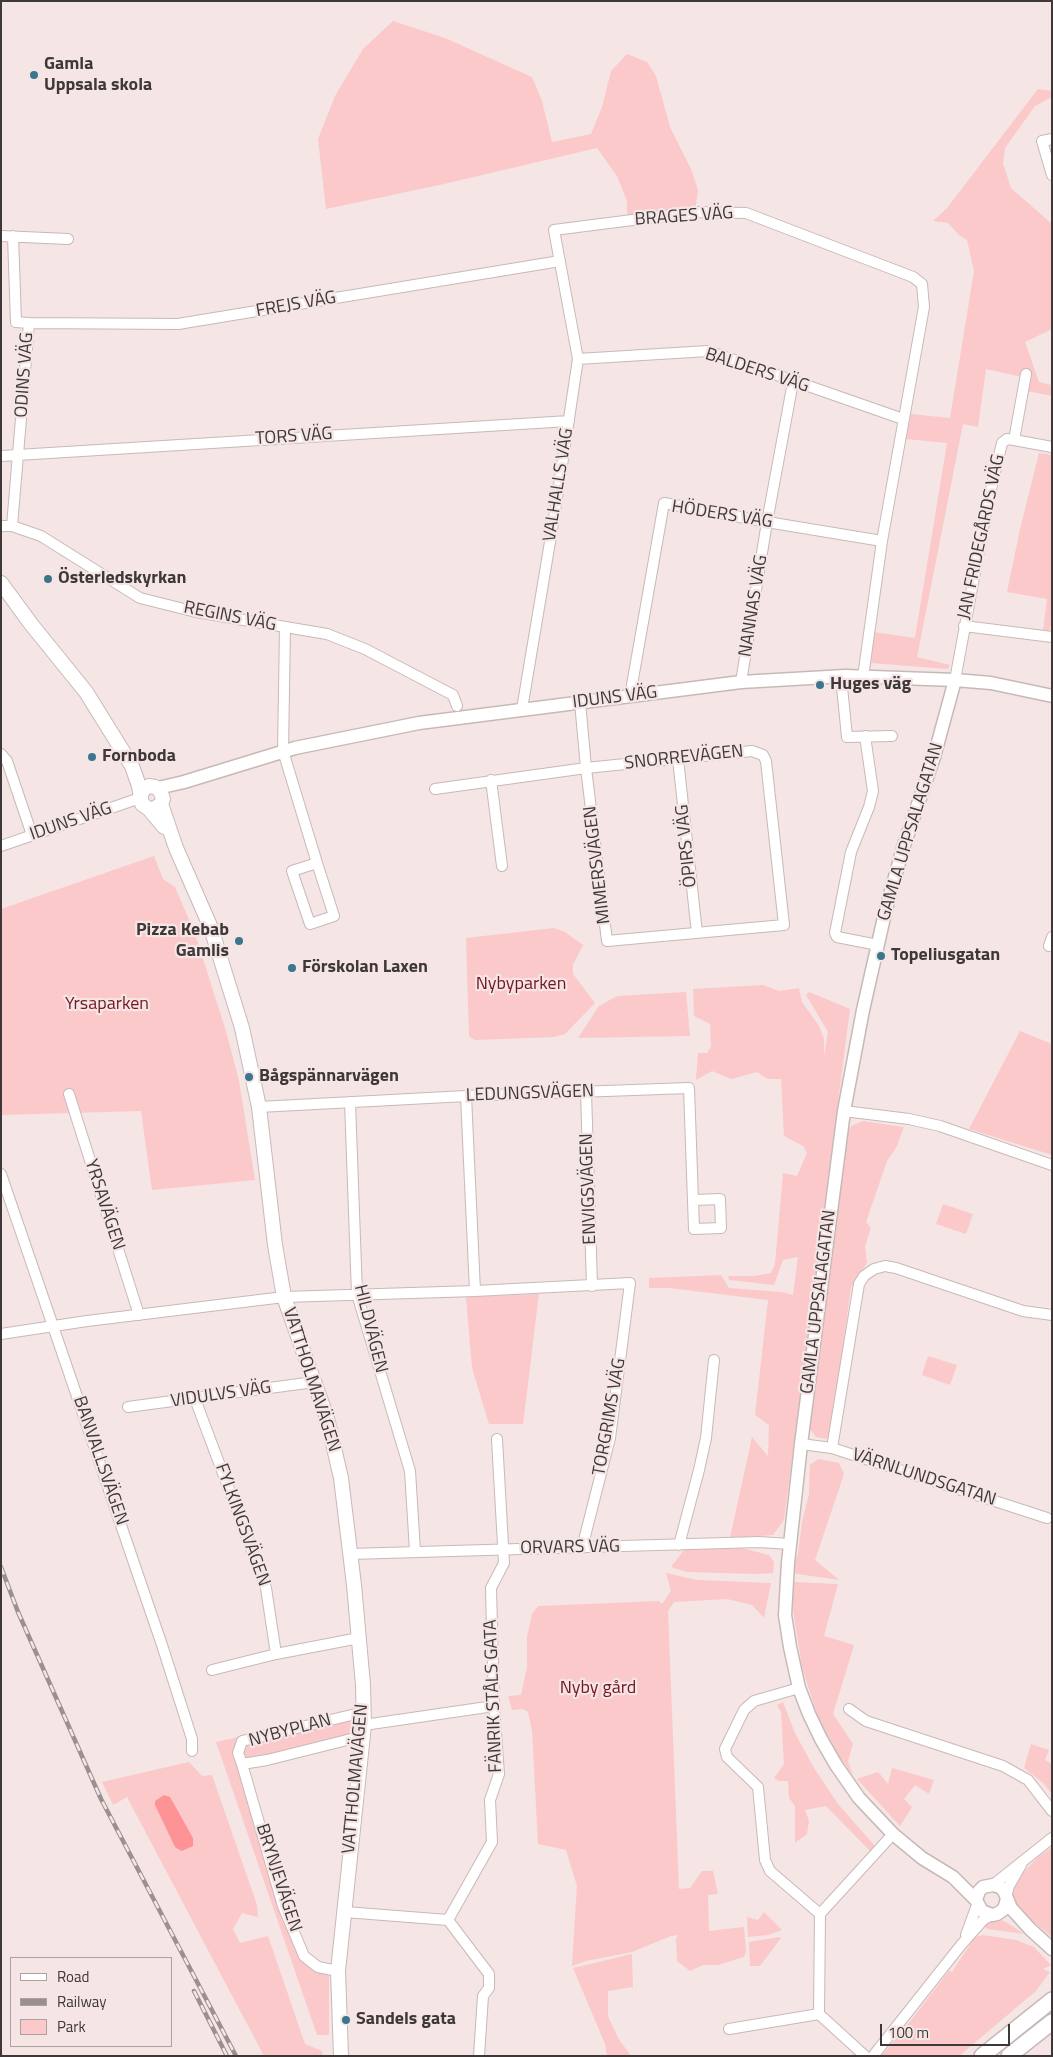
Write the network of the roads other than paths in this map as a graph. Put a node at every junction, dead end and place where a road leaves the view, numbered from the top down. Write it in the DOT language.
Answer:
graph roads {
  1 [pos="1052,139"];
  2 [pos="1052,175"];
  3 [pos="1,236"];
  4 [pos="13,236"];
  5 [pos="68,239"];
  6 [pos="560,262"];
  7 [pos="29,323"];
  8 [pos="578,359"];
  9 [pos="1026,374"];
  10 [pos="793,382"];
  11 [pos="903,419"];
  12 [pos="569,421"];
  13 [pos="1014,440"];
  14 [pos="1052,447"];
  15 [pos="19,454"];
  16 [pos="1,456"];
  17 [pos="767,522"];
  18 [pos="1,526"];
  19 [pos="12,526"];
  20 [pos="882,541"];
  21 [pos="1,583"];
  22 [pos="964,626"];
  23 [pos="285,627"];
  24 [pos="1052,637"];
  25 [pos="841,676"];
  26 [pos="863,677"];
  27 [pos="955,680"];
  28 [pos="741,682"];
  29 [pos="630,696"];
  30 [pos="1052,696"];
  31 [pos="580,702"];
  32 [pos="457,706"];
  33 [pos="522,709"];
  34 [pos="865,736"];
  35 [pos="892,736"];
  36 [pos="283,751"];
  37 [pos="1,754"];
  38 [pos="678,759"];
  39 [pos="586,768"];
  40 [pos="491,780"];
  41 [pos="435,789"];
  42 [pos="152,797"];
  43 [pos="32,835"];
  44 [pos="1,846"];
  45 [pos="317,863"];
  46 [pos="502,866"];
  47 [pos="784,924"];
  48 [pos="697,933"];
  49 [pos="878,945"];
  50 [pos="586,1092"];
  51 [pos="69,1094"];
  52 [pos="466,1096"];
  53 [pos="350,1102"];
  54 [pos="259,1107"];
  55 [pos="844,1111"];
  56 [pos="1052,1165"];
  57 [pos="1,1174"];
  58 [pos="693,1200"];
  59 [pos="592,1286"];
  60 [pos="475,1291"];
  61 [pos="358,1294"];
  62 [pos="284,1298"];
  63 [pos="139,1315"];
  64 [pos="1052,1315"];
  65 [pos="54,1326"];
  66 [pos="1,1334"];
  67 [pos="714,1360"];
  68 [pos="314,1382"];
  69 [pos="195,1399"];
  70 [pos="128,1407"];
  71 [pos="497,1438"];
  72 [pos="801,1444"];
  73 [pos="832,1448"];
  74 [pos="1046,1518"];
  75 [pos="790,1544"];
  76 [pos="679,1545"];
  77 [pos="582,1548"];
  78 [pos="504,1549"];
  79 [pos="415,1551"];
  80 [pos="350,1554"];
  81 [pos="359,1638"];
  82 [pos="276,1654"];
  83 [pos="212,1670"];
  84 [pos="799,1688"];
  85 [pos="494,1706"];
  86 [pos="849,1709"];
  87 [pos="364,1724"];
  88 [pos="192,1751"];
  89 [pos="242,1764"];
  90 [pos="1052,1811"];
  91 [pos="893,1834"];
  92 [pos="1052,1838"];
  93 [pos="1024,1860"];
  94 [pos="953,1877"];
  95 [pos="988,1886"];
  96 [pos="1007,1898"];
  97 [pos="977,1903"];
  98 [pos="345,1912"];
  99 [pos="820,1914"];
  100 [pos="994,1915"];
  101 [pos="448,1920"];
  102 [pos="1030,1929"];
  103 [pos="961,1944"];
  104 [pos="1052,1949"];
  105 [pos="338,1971"];
  106 [pos="1052,2000"];
  107 [pos="819,2014"];
  108 [pos="1052,2022"];
  109 [pos="729,2029"];
  110 [pos="341,2056"];
  111 [pos="479,2056"];
  112 [pos="865,2056"];
  113 [pos="873,2056"];
  114 [pos="982,2056"];
  115 [pos="1009,2056"];
  1 -- 2 [label="street"];
  3 -- 4 [label="street"];
  4 -- 5 [label="street"];
  4 -- 7 [label="street, ODINS VÄG"];
  6 -- 7 [label="street, FREJS VÄG"];
  6 -- 8 [label="street, VALHALLS VÄG"];
  6 -- 11 [label="street, BRAGES VÄG"];
  7 -- 15 [label="street, ODINS VÄG"];
  8 -- 10 [label="street, BALDERS VÄG"];
  8 -- 12 [label="street, VALHALLS VÄG"];
  9 -- 13 [label="street, JAN FRIDEGÅRDS VÄG"];
  10 -- 11 [label="street, BALDERS VÄG"];
  10 -- 17 [label="street, NANNAS VÄG"];
  11 -- 20 [label="street"];
  12 -- 15 [label="street, TORS VÄG"];
  12 -- 33 [label="street, VALHALLS VÄG"];
  13 -- 14 [label="street"];
  13 -- 22 [label="street, JAN FRIDEGÅRDS VÄG"];
  15 -- 16 [label="street, TORS VÄG"];
  15 -- 19 [label="street, ODINS VÄG"];
  17 -- 20 [label="street, HÖDERS VÄG"];
  17 -- 28 [label="street, NANNAS VÄG"];
  17 -- 29 [label="street, HÖDERS VÄG"];
  18 -- 19 [label="street, REGINS VÄG"];
  19 -- 23 [label="street, REGINS VÄG"];
  20 -- 26 [label="street"];
  21 -- 42 [label="main road, VATTHOLMAVÄGEN"];
  22 -- 24 [label="street"];
  22 -- 27 [label="street, JAN FRIDEGÅRDS VÄG"];
  23 -- 32 [label="street, REGINS VÄG"];
  23 -- 36 [label="street"];
  25 -- 26 [label="street, IDUNS VÄG"];
  25 -- 28 [label="street, IDUNS VÄG"];
  25 -- 34 [label="street"];
  26 -- 27 [label="street, IDUNS VÄG"];
  27 -- 30 [label="street, IDUNS VÄG"];
  27 -- 49 [label="street, GAMLA UPPSALAGATAN"];
  28 -- 29 [label="street, IDUNS VÄG"];
  29 -- 31 [label="street, IDUNS VÄG"];
  31 -- 33 [label="street, IDUNS VÄG"];
  31 -- 39 [label="street, MIMERSVÄGEN"];
  33 -- 36 [label="street, IDUNS VÄG"];
  34 -- 35 [label="street"];
  34 -- 49 [label="street"];
  36 -- 42 [label="street, IDUNS VÄG"];
  36 -- 45 [label="street"];
  37 -- 43 [label="street"];
  38 -- 39 [label="street, SNORREVÄGEN"];
  38 -- 47 [label="street, SNORREVÄGEN"];
  38 -- 48 [label="street, ÖPIRS VÄG"];
  39 -- 40 [label="street, SNORREVÄGEN"];
  39 -- 48 [label="street, MIMERSVÄGEN"];
  40 -- 41 [label="street, SNORREVÄGEN"];
  40 -- 46 [label="street"];
  42 -- 43 [label="street, IDUNS VÄG"];
  42 -- 54 [label="main road, VATTHOLMAVÄGEN"];
  43 -- 44 [label="street, IDUNS VÄG"];
  45 -- 45 [label="street"];
  47 -- 48 [label="street, MIMERSVÄGEN"];
  49 -- 55 [label="street, GAMLA UPPSALAGATAN"];
  50 -- 52 [label="street, LEDUNGSVÄGEN"];
  50 -- 58 [label="street, LEDUNGSVÄGEN"];
  50 -- 59 [label="street, ENVIGSVÄGEN"];
  51 -- 63 [label="street, YRSAVÄGEN"];
  52 -- 53 [label="street, LEDUNGSVÄGEN"];
  52 -- 60 [label="street"];
  53 -- 54 [label="street, LEDUNGSVÄGEN"];
  53 -- 61 [label="street, HILDVÄGEN"];
  54 -- 62 [label="main road, VATTHOLMAVÄGEN"];
  55 -- 56 [label="street"];
  55 -- 72 [label="street, GAMLA UPPSALAGATAN"];
  57 -- 65 [label="street, BANVALLSVÄGEN"];
  59 -- 60 [label="street"];
  59 -- 77 [label="street, TORGRIMS VÄG"];
  60 -- 61 [label="street"];
  61 -- 62 [label="street"];
  61 -- 79 [label="street, HILDVÄGEN"];
  62 -- 63 [label="street"];
  62 -- 68 [label="main road, VATTHOLMAVÄGEN"];
  63 -- 65 [label="street"];
  64 -- 73 [label="street"];
  65 -- 66 [label="street"];
  65 -- 88 [label="street, BANVALLSVÄGEN"];
  67 -- 76 [label="street"];
  68 -- 69 [label="street, VIDULVS VÄG"];
  68 -- 80 [label="main road, VATTHOLMAVÄGEN"];
  69 -- 70 [label="street, VIDULVS VÄG"];
  69 -- 82 [label="street, FYLKINGSVÄGEN"];
  71 -- 78 [label="street, FÄNRIK STÅLS GATA"];
  72 -- 73 [label="street, VÄRNLUNDSGATAN"];
  72 -- 75 [label="street, GAMLA UPPSALAGATAN"];
  73 -- 74 [label="street, VÄRNLUNDSGATAN"];
  75 -- 76 [label="street, ORVARS VÄG"];
  75 -- 84 [label="street, GAMLA UPPSALAGATAN"];
  76 -- 77 [label="street, ORVARS VÄG"];
  77 -- 78 [label="street, ORVARS VÄG"];
  78 -- 79 [label="street, ORVARS VÄG"];
  78 -- 85 [label="street, FÄNRIK STÅLS GATA"];
  79 -- 80 [label="street, ORVARS VÄG"];
  80 -- 81 [label="main road, VATTHOLMAVÄGEN"];
  81 -- 82 [label="street"];
  81 -- 87 [label="main road, VATTHOLMAVÄGEN"];
  82 -- 83 [label="street"];
  84 -- 91 [label="street, GAMLA UPPSALAGATAN"];
  84 -- 99 [label="street"];
  85 -- 87 [label="street"];
  85 -- 101 [label="street, FÄNRIK STÅLS GATA"];
  86 -- 90 [label="street"];
  87 -- 89 [label="street, NYBYPLAN"];
  87 -- 89 [label="street, NYBYPLAN"];
  87 -- 98 [label="main road, VATTHOLMAVÄGEN"];
  89 -- 105 [label="street, BRYNJEVÄGEN"];
  91 -- 94 [label="street, GAMLA UPPSALAGATAN"];
  91 -- 99 [label="street"];
  92 -- 93 [label="street"];
  93 -- 95 [label="street"];
  93 -- 96 [label="street"];
  94 -- 95 [label="street, GAMLA UPPSALAGATAN"];
  94 -- 97 [label="street, GAMLA UPPSALAGATAN"];
  95 -- 96 [label="street"];
  95 -- 97 [label="street"];
  96 -- 100 [label="street"];
  96 -- 102 [label="street"];
  97 -- 100 [label="street"];
  97 -- 103 [label="street"];
  98 -- 101 [label="street"];
  98 -- 105 [label="main road, VATTHOLMAVÄGEN"];
  99 -- 107 [label="street"];
  100 -- 102 [label="street"];
  100 -- 103 [label="street"];
  101 -- 111 [label="street"];
  102 -- 104 [label="street"];
  103 -- 113 [label="street"];
  105 -- 110 [label="main road, VATTHOLMAVÄGEN"];
  106 -- 114 [label="main road"];
  107 -- 109 [label="street"];
  107 -- 112 [label="street"];
  108 -- 115 [label="main road"];
}
